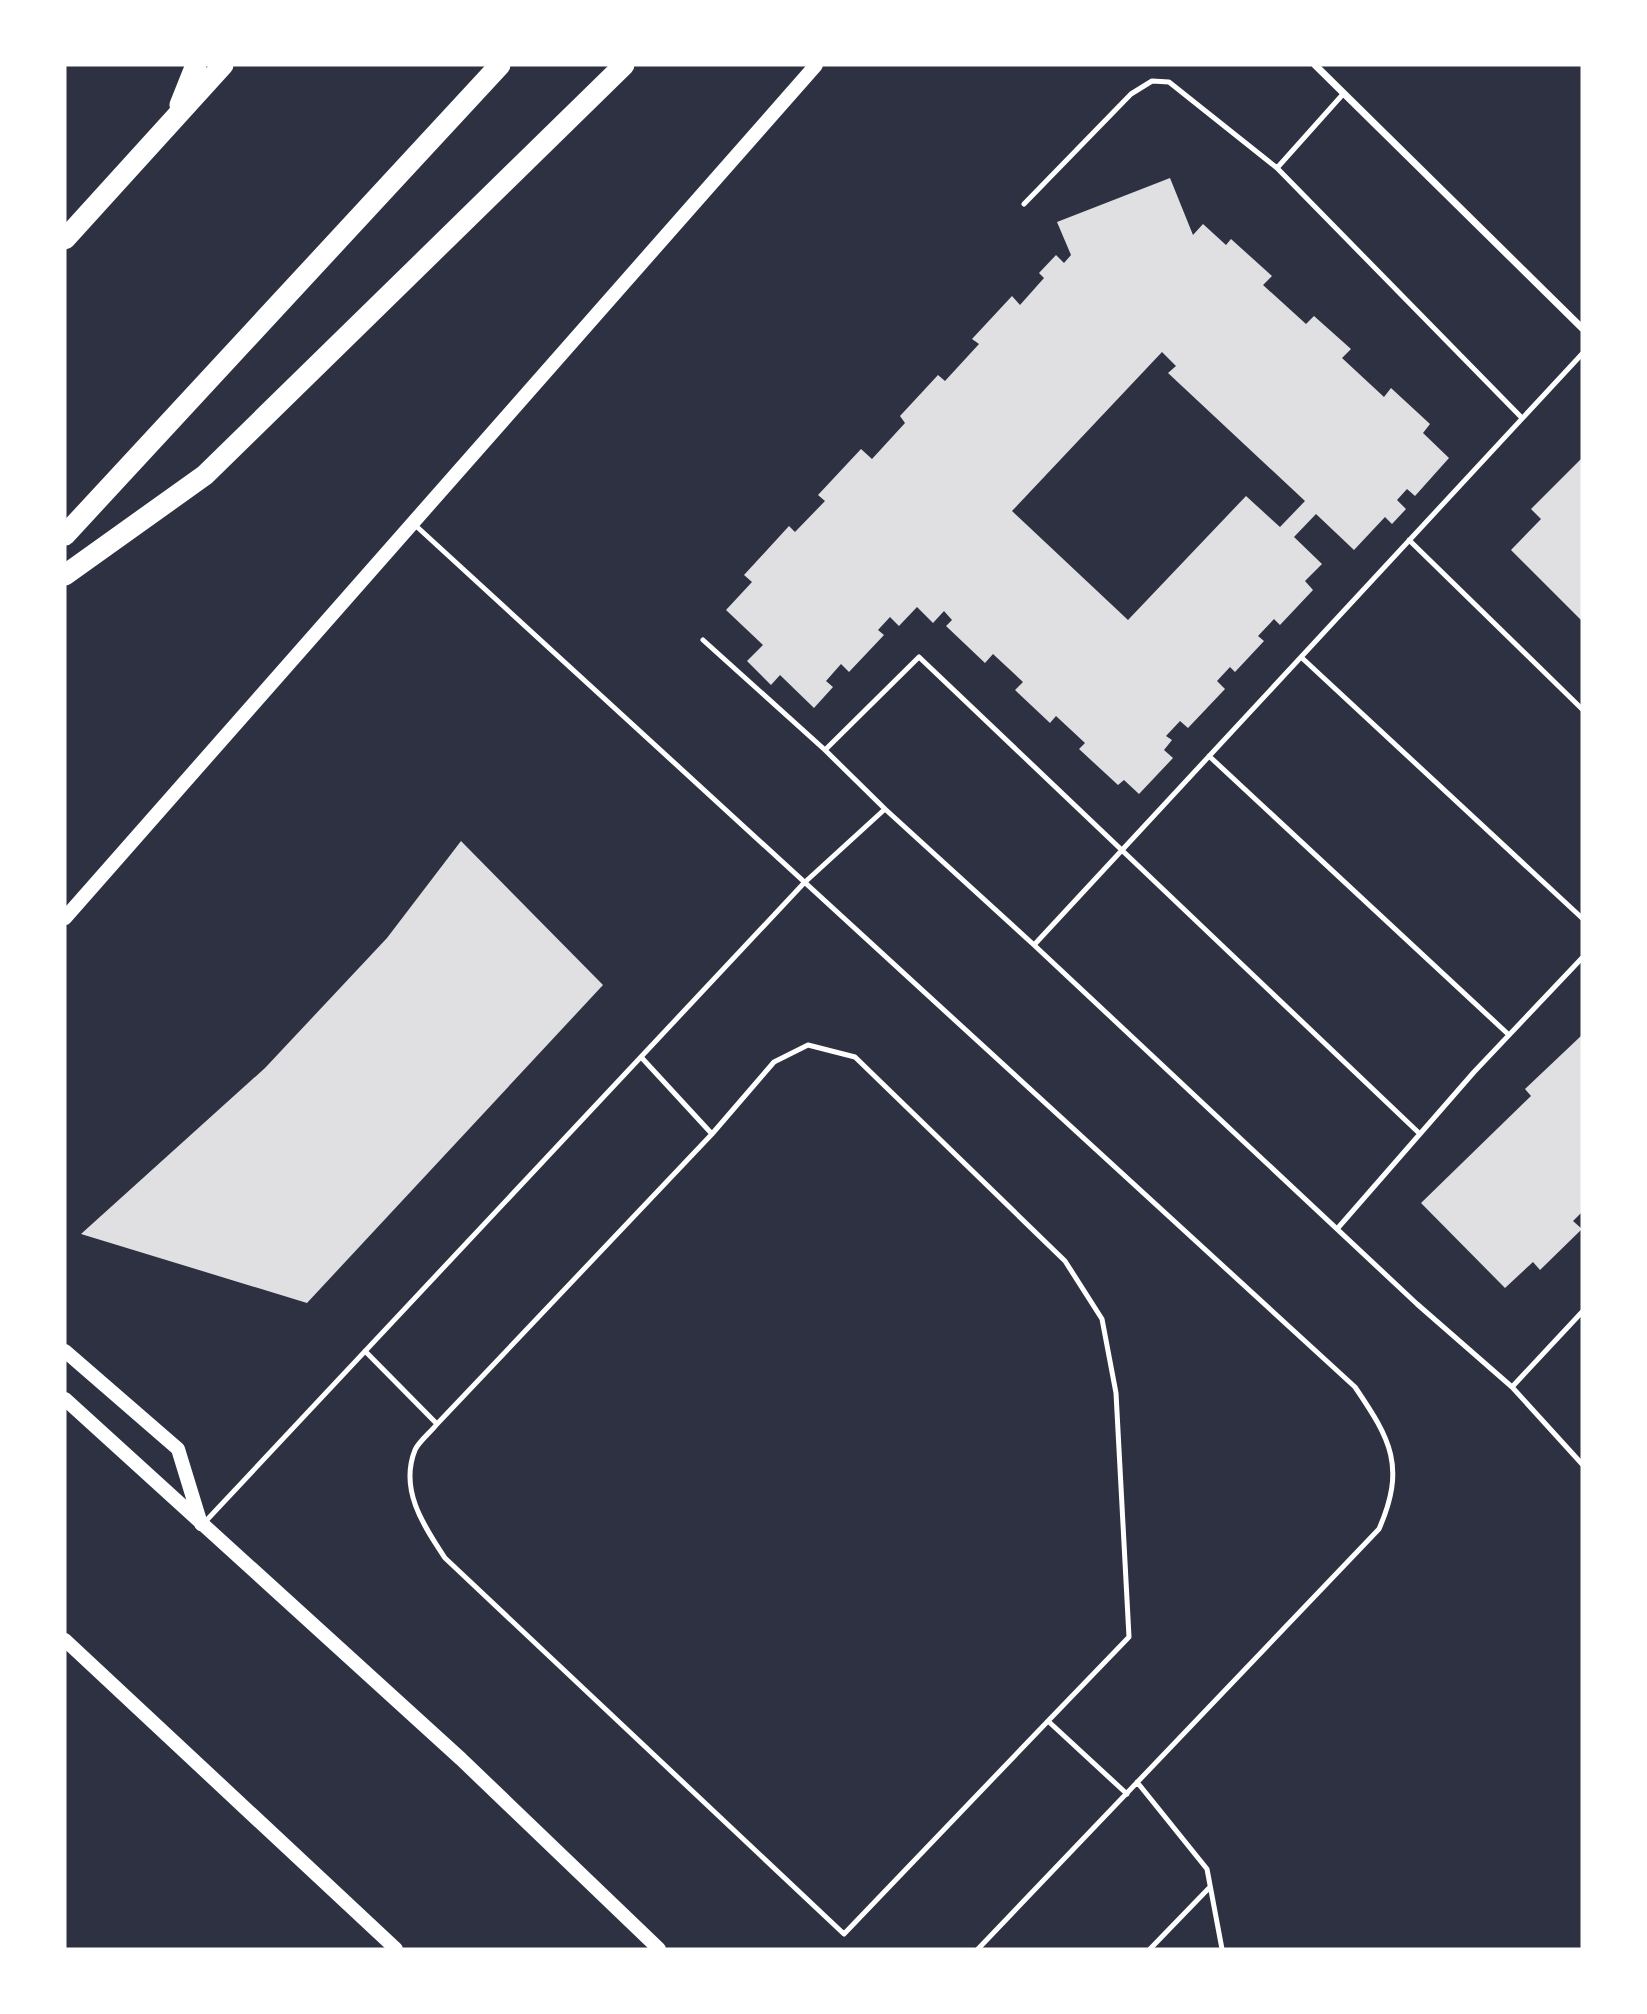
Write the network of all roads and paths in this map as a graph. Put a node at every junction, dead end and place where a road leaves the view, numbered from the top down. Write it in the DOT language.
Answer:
graph roads {
  1 [pos="196,65"];
  2 [pos="223,65"];
  3 [pos="500,65"];
  4 [pos="624,65"];
  5 [pos="816,65"];
  6 [pos="1315,65"];
  7 [pos="1344,93"];
  8 [pos="176,117"];
  9 [pos="1277,168"];
  10 [pos="1024,204"];
  11 [pos="65,239"];
  12 [pos="1582,328"];
  13 [pos="1582,354"];
  14 [pos="1522,418"];
  15 [pos="412,523"];
  16 [pos="65,535"];
  17 [pos="1409,540"];
  18 [pos="65,575"];
  19 [pos="703,640"];
  20 [pos="1301,657"];
  21 [pos="1582,709"];
  22 [pos="825,750"];
  23 [pos="1209,756"];
  24 [pos="885,809"];
  25 [pos="1121,851"];
  26 [pos="804,883"];
  27 [pos="65,918"];
  28 [pos="1582,918"];
  29 [pos="1034,945"];
  30 [pos="1582,958"];
  31 [pos="1509,1035"];
  32 [pos="641,1057"];
  33 [pos="712,1134"];
  34 [pos="1420,1134"];
  35 [pos="1336,1229"];
  36 [pos="1582,1312"];
  37 [pos="65,1351"];
  38 [pos="365,1351"];
  39 [pos="1512,1387"];
  40 [pos="65,1399"];
  41 [pos="437,1424"];
  42 [pos="1582,1464"];
  43 [pos="202,1525"];
  44 [pos="65,1640"];
  45 [pos="1048,1721"];
  46 [pos="1137,1782"];
  47 [pos="1127,1794"];
  48 [pos="1210,1887"];
  49 [pos="396,1949"];
  50 [pos="659,1949"];
  51 [pos="978,1949"];
  52 [pos="1150,1949"];
  53 [pos="1222,1949"];
  1 -- 8 [label="highway"];
  2 -- 8 [label="highway"];
  3 -- 16 [label="highway"];
  4 -- 18 [label="highway"];
  5 -- 15 [label="main road"];
  6 -- 7 [label="street"];
  7 -- 9 [label="lane"];
  7 -- 12 [label="street"];
  8 -- 11 [label="highway"];
  9 -- 10 [label="lane"];
  9 -- 14 [label="lane"];
  13 -- 14 [label="lane"];
  14 -- 17 [label="lane"];
  15 -- 26 [label="lane"];
  15 -- 27 [label="main road"];
  17 -- 20 [label="lane"];
  17 -- 21 [label="lane"];
  19 -- 22 [label="lane"];
  20 -- 23 [label="lane"];
  20 -- 28 [label="lane"];
  22 -- 24 [label="lane"];
  22 -- 25 [label="lane"];
  23 -- 25 [label="lane"];
  23 -- 31 [label="lane"];
  24 -- 26 [label="lane"];
  24 -- 29 [label="lane"];
  25 -- 29 [label="lane"];
  25 -- 34 [label="lane"];
  26 -- 32 [label="lane"];
  26 -- 46 [label="lane"];
  29 -- 35 [label="lane"];
  30 -- 31 [label="lane"];
  31 -- 34 [label="lane"];
  32 -- 33 [label="lane"];
  32 -- 38 [label="lane"];
  33 -- 41 [label="lane"];
  33 -- 45 [label="lane"];
  34 -- 35 [label="lane"];
  35 -- 39 [label="lane"];
  36 -- 39 [label="lane"];
  37 -- 43 [label="main road"];
  38 -- 41 [label="lane"];
  38 -- 43 [label="lane"];
  39 -- 42 [label="lane"];
  40 -- 43 [label="main road"];
  41 -- 45 [label="lane"];
  43 -- 50 [label="main road"];
  44 -- 49 [label="main road"];
  45 -- 47 [label="lane"];
  46 -- 47 [label="lane"];
  46 -- 48 [label="lane"];
  47 -- 51 [label="lane"];
  48 -- 52 [label="lane"];
  48 -- 53 [label="lane"];
}
